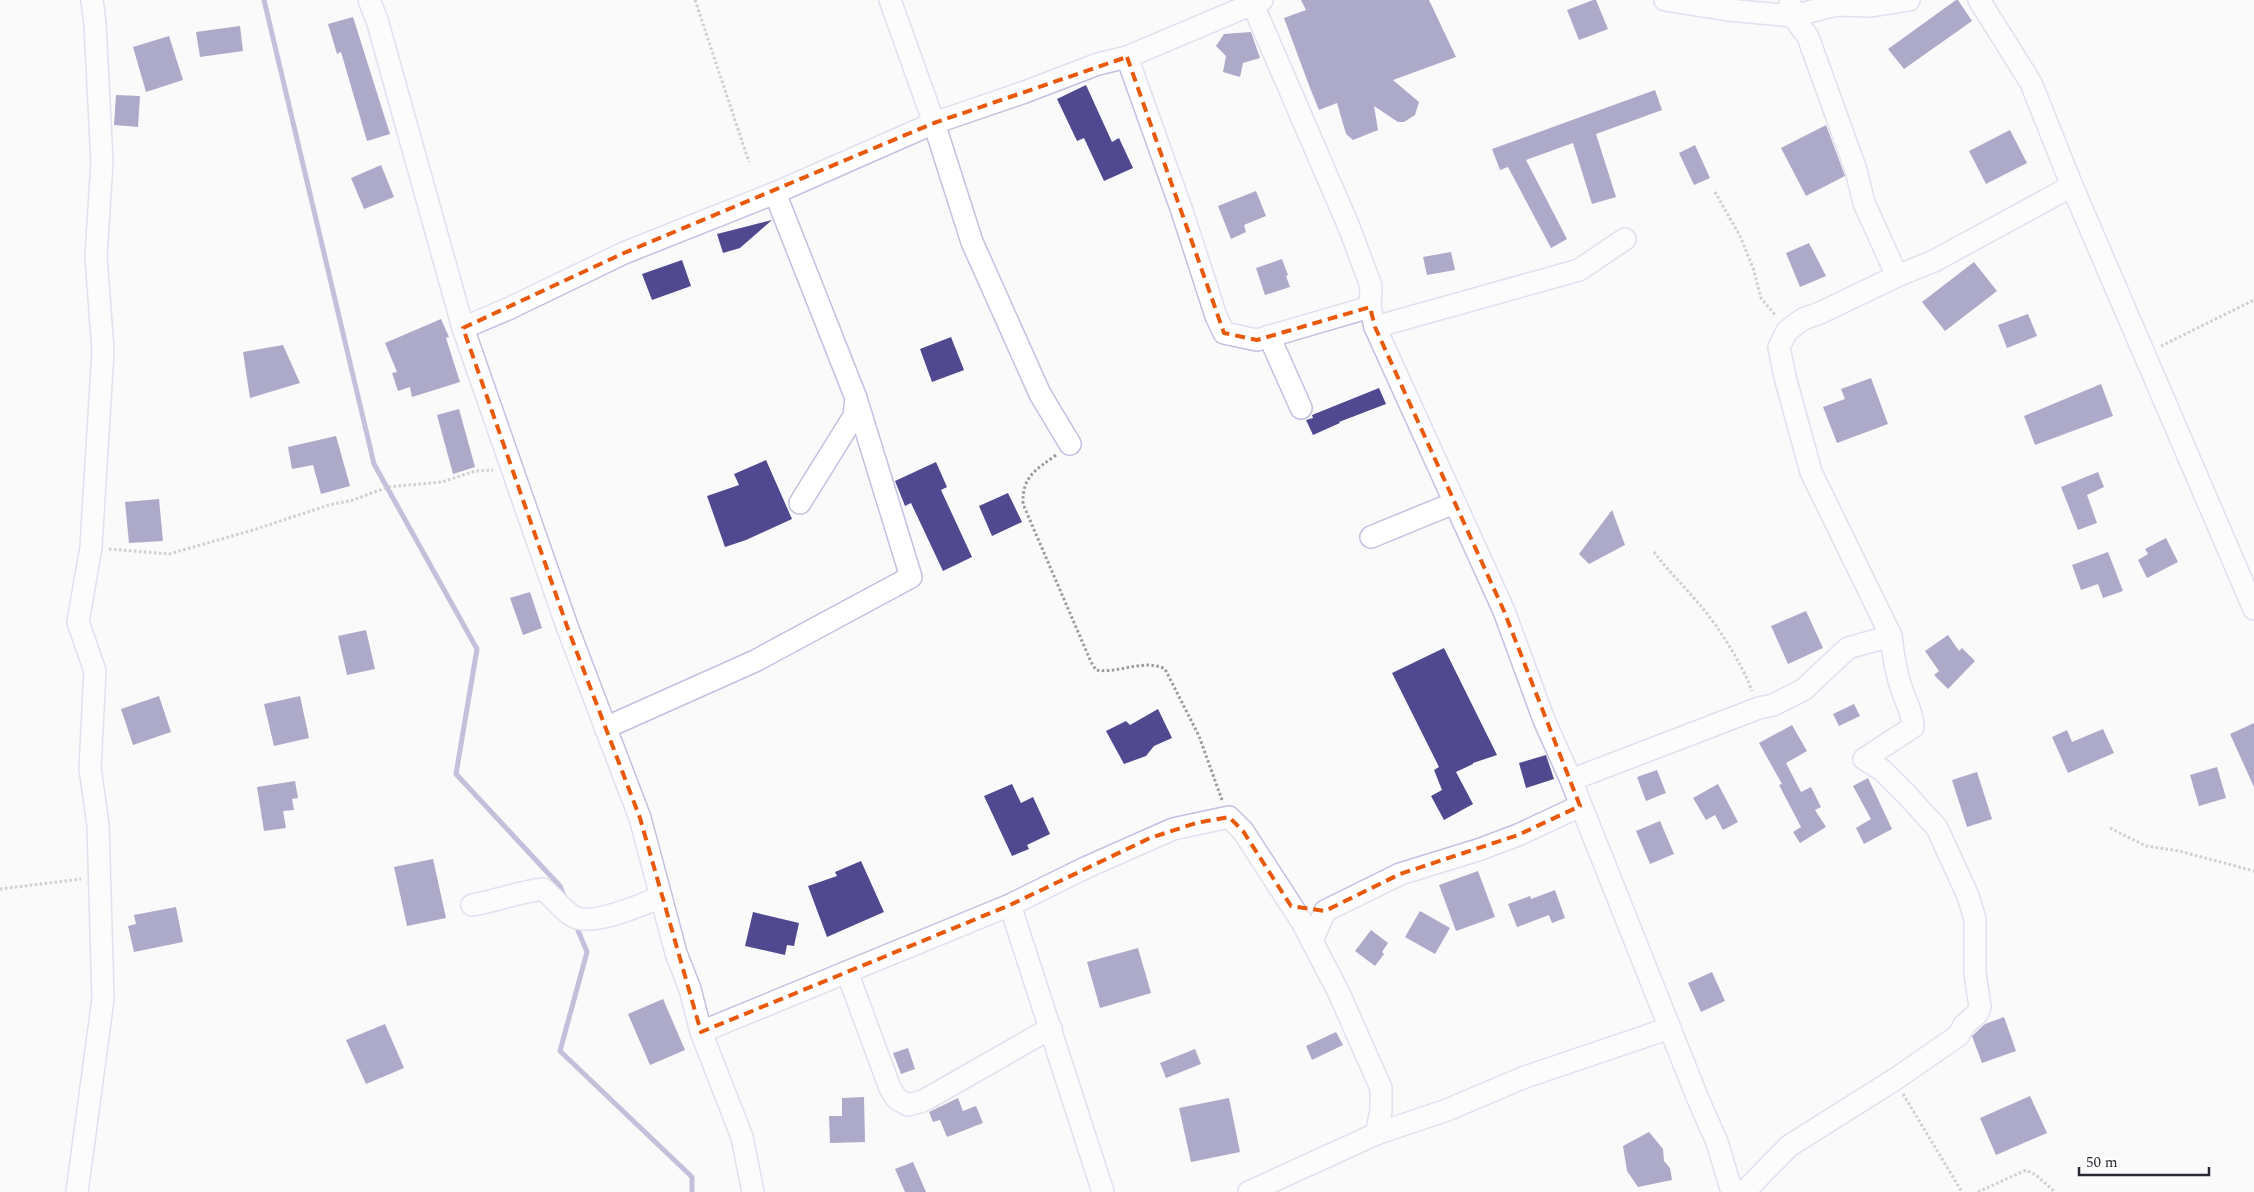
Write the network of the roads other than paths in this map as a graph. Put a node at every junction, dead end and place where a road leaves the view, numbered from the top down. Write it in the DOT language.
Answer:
graph roads {
  1 [pos="92,0"];
  2 [pos="370,0"];
  3 [pos="890,0"];
  4 [pos="1665,0"];
  5 [pos="1908,0"];
  6 [pos="1980,0"];
  7 [pos="1256,1"];
  8 [pos="1792,8"];
  9 [pos="1127,57"];
  10 [pos="934,123"];
  11 [pos="2072,186"];
  12 [pos="775,193"];
  13 [pos="1625,239"];
  14 [pos="1897,276"];
  15 [pos="1370,307"];
  16 [pos="1375,327"];
  17 [pos="464,328"];
  18 [pos="1270,336"];
  19 [pos="856,398"];
  20 [pos="1301,408"];
  21 [pos="1070,444"];
  22 [pos="800,503"];
  23 [pos="1454,503"];
  24 [pos="1371,537"];
  25 [pos="2254,609"];
  26 [pos="1891,636"];
  27 [pos="605,728"];
  28 [pos="1571,780"];
  29 [pos="1580,806"];
  30 [pos="661,897"];
  31 [pos="472,905"];
  32 [pos="1010,905"];
  33 [pos="1291,906"];
  34 [pos="1324,911"];
  35 [pos="1312,941"];
  36 [pos="848,972"];
  37 [pos="1051,1028"];
  38 [pos="1670,1028"];
  39 [pos="701,1032"];
  40 [pos="1376,1134"];
  41 [pos="77,1192"];
  42 [pos="753,1192"];
  43 [pos="1103,1192"];
  44 [pos="1249,1192"];
  45 [pos="1732,1192"];
  46 [pos="1744,1192"];
  1 -- 41 [label="street"];
  2 -- 17 [label="street"];
  3 -- 10 [label="street"];
  4 -- 8 [label="street"];
  5 -- 8 [label="street"];
  6 -- 11 [label="street"];
  7 -- 9 [label="street"];
  7 -- 15 [label="street"];
  8 -- 14 [label="street"];
  9 -- 10 [label="street"];
  9 -- 18 [label="street"];
  10 -- 12 [label="street"];
  10 -- 21 [label="street"];
  11 -- 14 [label="street"];
  11 -- 25 [label="street"];
  12 -- 17 [label="street"];
  12 -- 19 [label="street"];
  13 -- 16 [label="street"];
  14 -- 26 [label="street"];
  15 -- 16 [label="street"];
  15 -- 18 [label="street"];
  16 -- 23 [label="street"];
  17 -- 27 [label="street"];
  18 -- 20 [label="street"];
  19 -- 22 [label="street"];
  19 -- 27 [label="street"];
  23 -- 24 [label="street"];
  23 -- 28 [label="street"];
  26 -- 28 [label="street"];
  26 -- 46 [label="street"];
  27 -- 30 [label="street"];
  28 -- 29 [label="street"];
  29 -- 34 [label="street"];
  29 -- 38 [label="street"];
  30 -- 31 [label="street"];
  30 -- 39 [label="street"];
  32 -- 33 [label="street"];
  32 -- 36 [label="street"];
  32 -- 37 [label="street"];
  33 -- 34 [label="street"];
  33 -- 35 [label="street"];
  34 -- 35 [label="street"];
  35 -- 40 [label="street"];
  36 -- 37 [label="street"];
  36 -- 39 [label="street"];
  37 -- 43 [label="street"];
  38 -- 40 [label="street"];
  38 -- 45 [label="street"];
  39 -- 42 [label="street"];
  40 -- 44 [label="street"];
}
